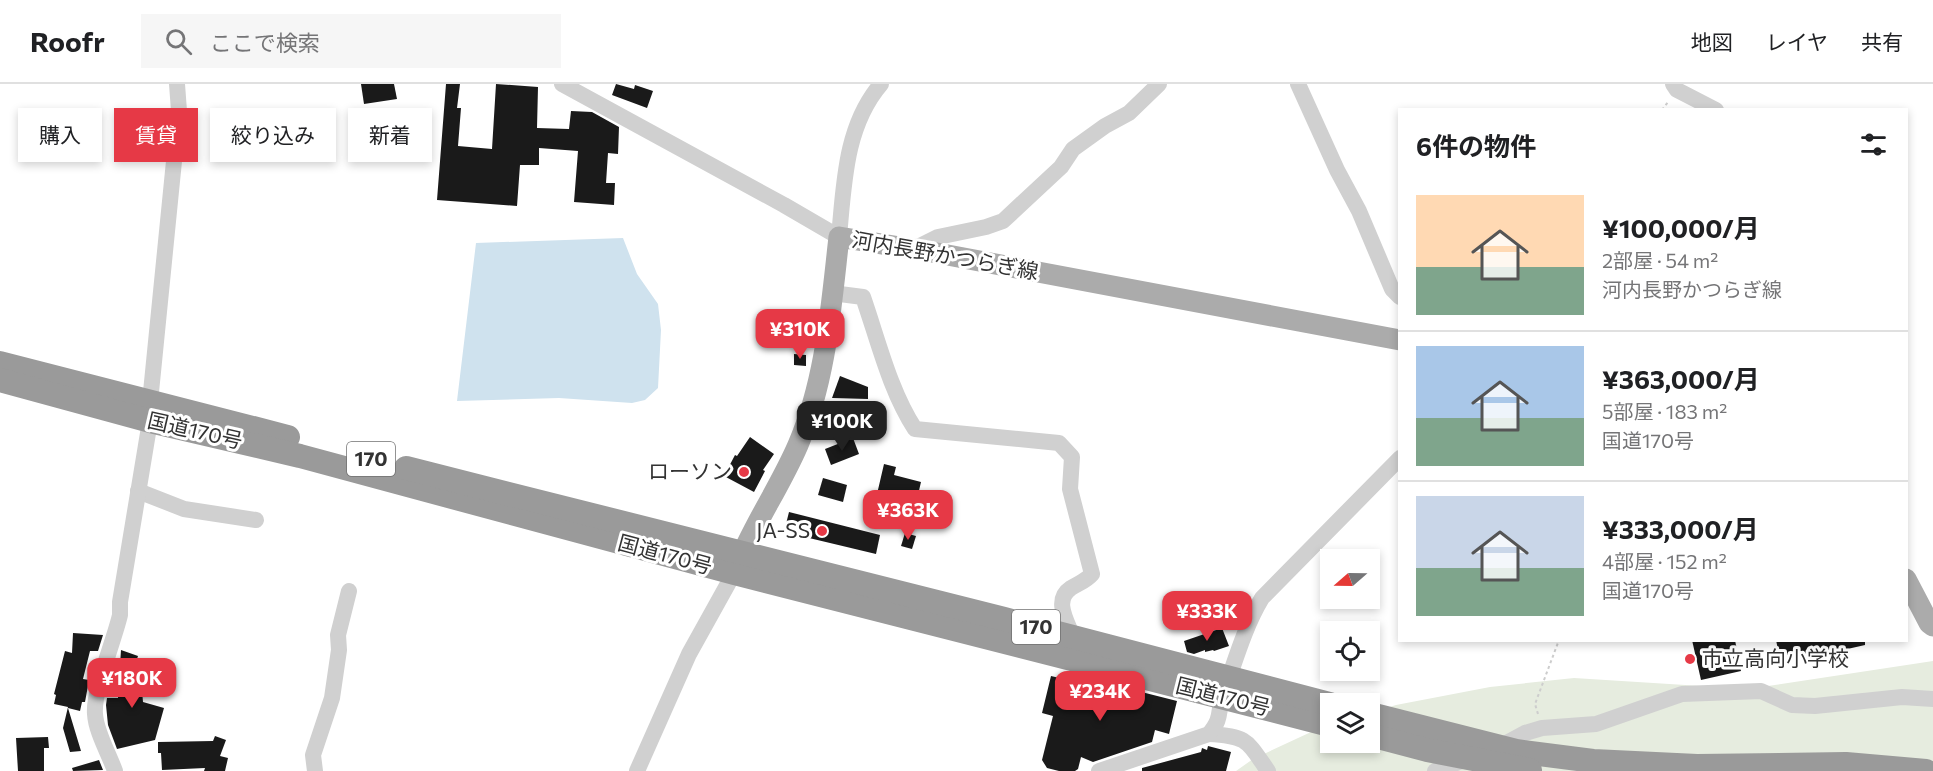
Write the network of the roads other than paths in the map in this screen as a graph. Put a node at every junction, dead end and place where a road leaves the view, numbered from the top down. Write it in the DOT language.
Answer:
graph roads {
  1 [pos="177,84"];
  2 [pos="562,84"];
  3 [pos="881,84"];
  4 [pos="1159,84"];
  5 [pos="1298,84"];
  6 [pos="1673,84"];
  7 [pos="1712,108"];
  8 [pos="839,237"];
  9 [pos="915,249"];
  10 [pos="832,293"];
  11 [pos="1398,295"];
  12 [pos="1398,340"];
  13 [pos="0,363"];
  14 [pos="0,380"];
  15 [pos="150,411"];
  16 [pos="1398,460"];
  17 [pos="138,491"];
  18 [pos="256,520"];
  19 [pos="738,563"];
  20 [pos="1908,583"];
  21 [pos="349,591"];
  22 [pos="1933,626"];
  23 [pos="1073,637"];
  24 [pos="1226,687"];
  25 [pos="1933,699"];
  26 [pos="1320,702"];
  27 [pos="1380,717"];
  28 [pos="1320,721"];
  29 [pos="1209,734"];
  30 [pos="1380,737"];
  31 [pos="1498,747"];
  32 [pos="1933,756"];
  33 [pos="1468,758"];
  34 [pos="1846,764"];
  35 [pos="1130,767"];
  36 [pos="115,771"];
  37 [pos="315,771"];
  38 [pos="637,771"];
  39 [pos="1099,771"];
  40 [pos="1268,771"];
  41 [pos="1435,771"];
  42 [pos="1542,771"];
  43 [pos="1926,771"];
  1 -- 15 [label="street"];
  2 -- 8 [label="street"];
  3 -- 8 [label="street"];
  4 -- 9 [label="street"];
  5 -- 11 [label="street"];
  6 -- 7 [label="street"];
  8 -- 9 [label="main road, 河内長野かつらぎ線"];
  8 -- 10 [label="main road, 河内長野かつらぎ線"];
  9 -- 12 [label="main road, 河内長野かつらぎ線"];
  10 -- 19 [label="main road, 河内長野かつらぎ線"];
  10 -- 23 [label="street"];
  13 -- 15 [label="highway, 国道170号 / 170"];
  14 -- 15 [label="highway, 国道170号 / 170"];
  15 -- 17 [label="street"];
  15 -- 19 [label="highway, 国道170号 / 170"];
  16 -- 24 [label="street"];
  17 -- 18 [label="street"];
  17 -- 36 [label="street"];
  19 -- 23 [label="highway, 国道170号 / 170"];
  19 -- 24 [label="highway, 国道170号 / 170"];
  19 -- 38 [label="street"];
  20 -- 22 [label="main road"];
  21 -- 37 [label="street"];
  23 -- 24 [label="highway, 国道170号 / 170"];
  24 -- 26 [label="highway, 国道170号 / 170"];
  24 -- 28 [label="highway, 国道170号 / 170"];
  24 -- 29 [label="street"];
  25 -- 31 [label="street"];
  27 -- 31 [label="highway"];
  29 -- 35 [label="street"];
  29 -- 40 [label="street"];
  30 -- 33 [label="highway"];
  31 -- 34 [label="highway"];
  32 -- 34 [label="highway"];
  33 -- 41 [label="street"];
  33 -- 42 [label="highway"];
  34 -- 43 [label="highway"];
  35 -- 39 [label="street"];
}
